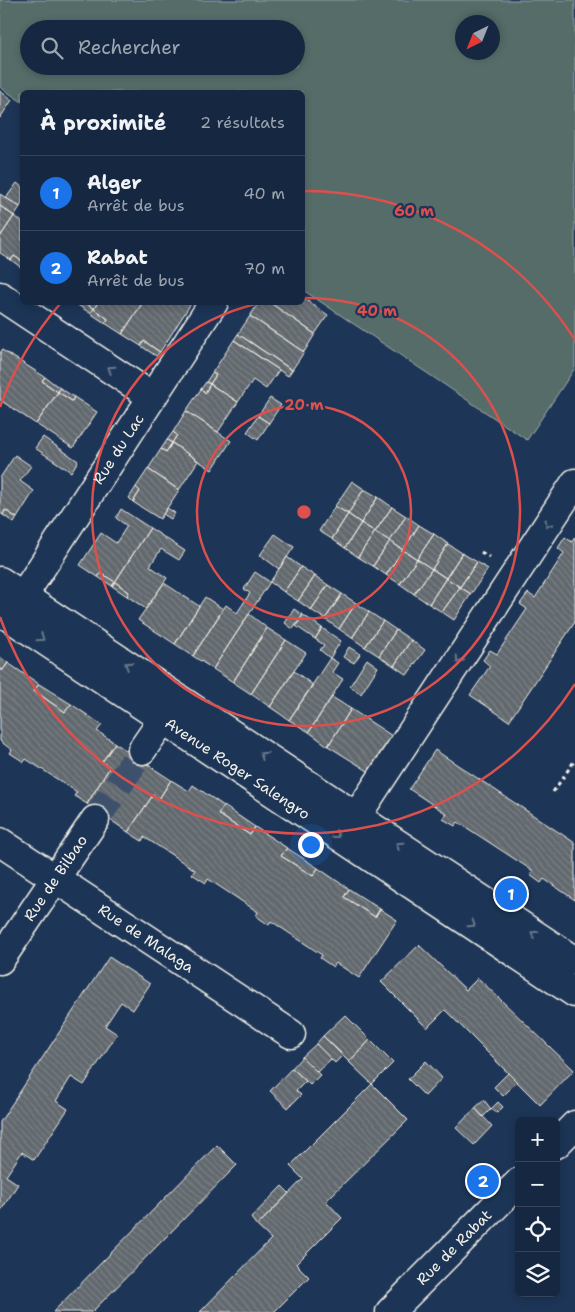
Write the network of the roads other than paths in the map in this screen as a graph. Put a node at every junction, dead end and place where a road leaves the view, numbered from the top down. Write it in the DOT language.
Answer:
graph roads {
  1 [pos="0,296"];
  2 [pos="212,305"];
  3 [pos="151,396"];
  4 [pos="575,483"];
  5 [pos="0,581"];
  6 [pos="23,596"];
  7 [pos="0,611"];
  8 [pos="170,709"];
  9 [pos="142,750"];
  10 [pos="356,816"];
  11 [pos="95,820"];
  12 [pos="0,842"];
  13 [pos="56,879"];
  14 [pos="0,960"];
  15 [pos="575,961"];
  16 [pos="575,993"];
  17 [pos="291,1034"];
  18 [pos="575,1125"];
  19 [pos="560,1140"];
  20 [pos="515,1186"];
  21 [pos="390,1312"];
  3 -- 1 [label="street, one-way"];
  2 -- 3 [label="street, Rue du Lac"];
  3 -- 6 [label="street, Rue du Lac"];
  4 -- 10 [label="street, one-way"];
  5 -- 6 [label="street, Avenue Roger Salengro"];
  8 -- 6 [label="street, Avenue Roger Salengro, one-way"];
  7 -- 8 [label="street, Avenue Roger Salengro, one-way"];
  8 -- 9 [label="street"];
  10 -- 8 [label="street, Avenue Roger Salengro, one-way"];
  8 -- 16 [label="street, Avenue Roger Salengro, one-way"];
  15 -- 10 [label="street, Avenue Roger Salengro, one-way"];
  11 -- 13 [label="street, Rue de Bilbao"];
  12 -- 13 [label="street, Rue de Malaga"];
  13 -- 14 [label="street, Rue de Bilbao"];
  13 -- 17 [label="street, Rue de Malaga"];
  18 -- 19 [label="street"];
  20 -- 21 [label="street, Rue de Rabat"];
}
